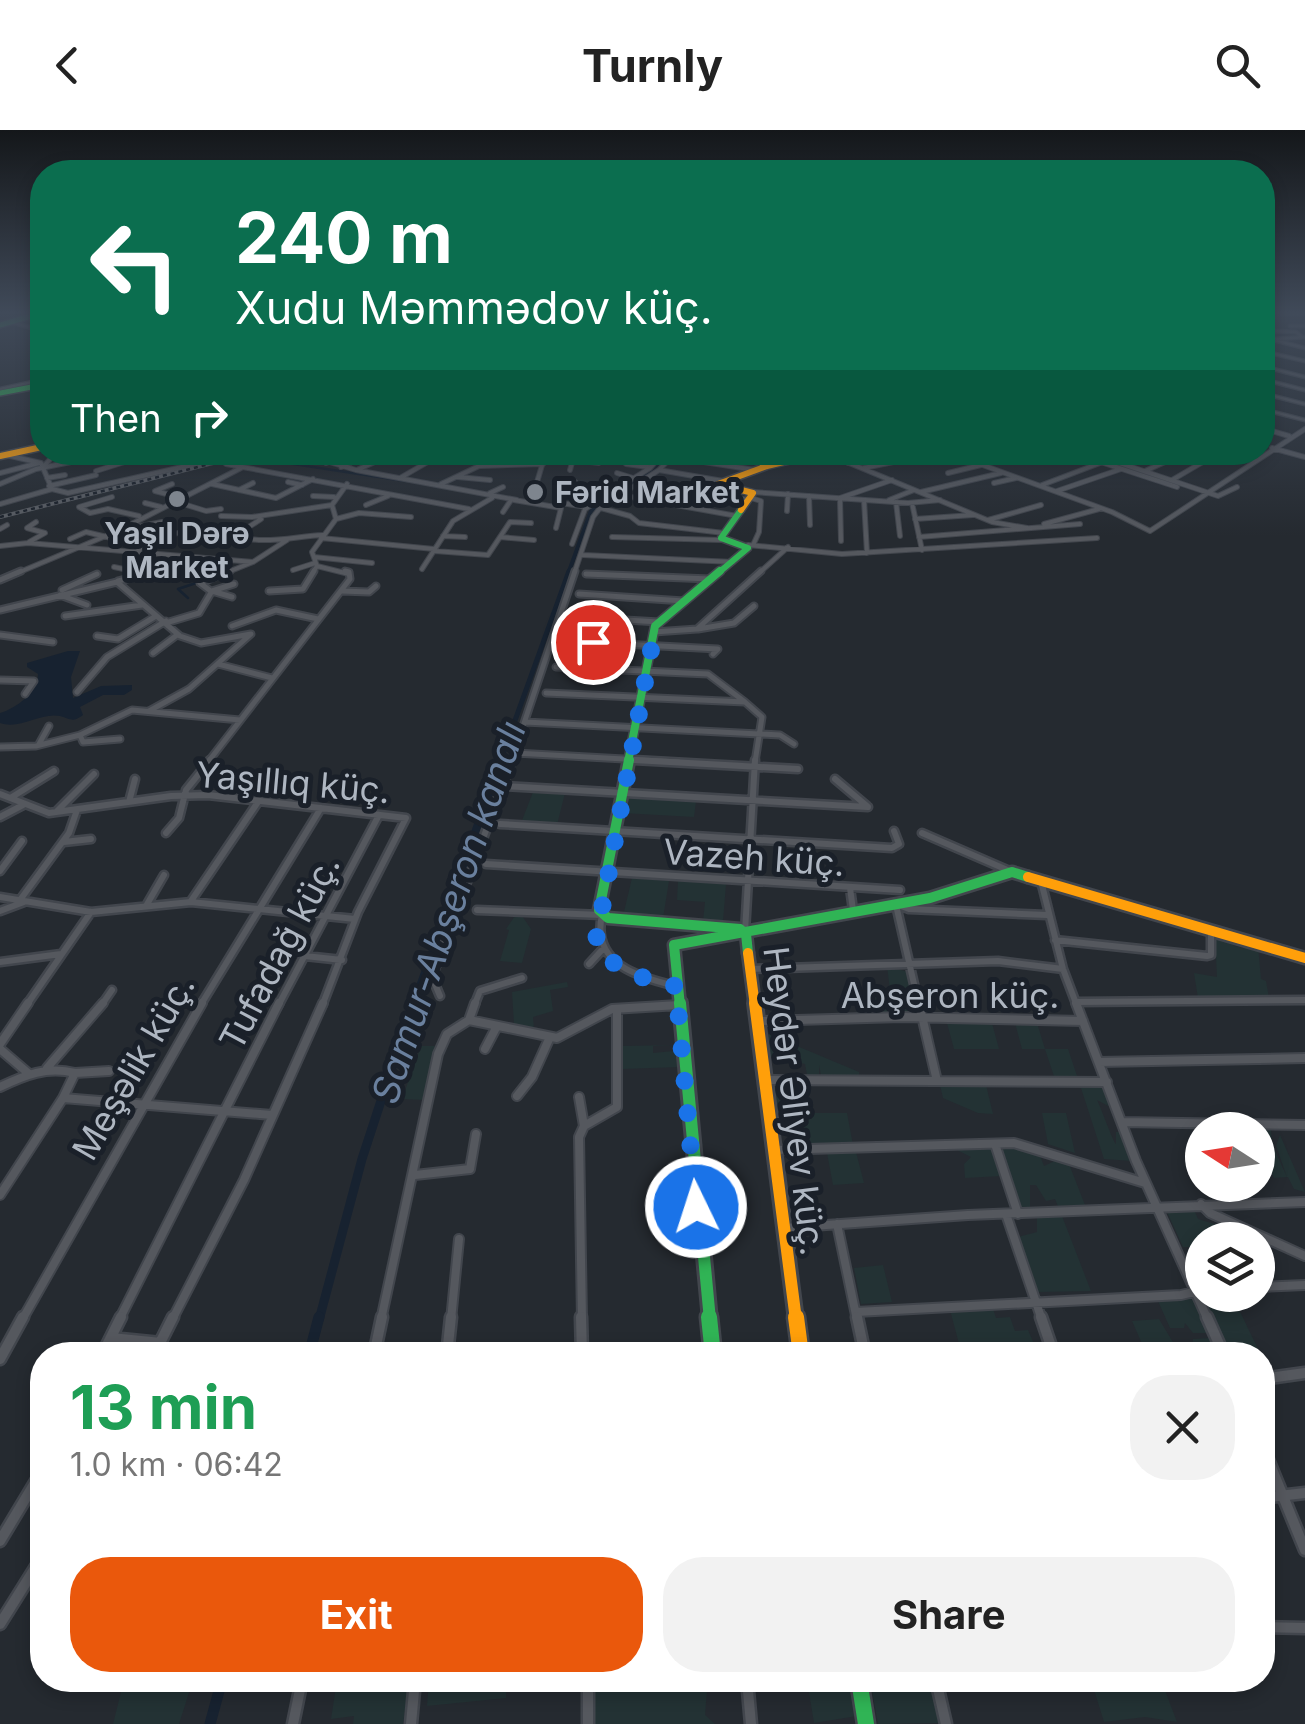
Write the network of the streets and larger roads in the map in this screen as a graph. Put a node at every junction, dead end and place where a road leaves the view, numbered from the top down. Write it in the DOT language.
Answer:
graph roads {
  1 [pos="1275,396"];
  2 [pos="1305,404"];
  3 [pos="1275,412"];
  4 [pos="1305,420"];
  5 [pos="1305,429"];
  6 [pos="1275,432"];
  7 [pos="1290,437"];
  8 [pos="1280,443"];
  9 [pos="1288,445"];
  10 [pos="1275,446"];
  11 [pos="1275,449"];
  12 [pos="30,450"];
  13 [pos="3,456"];
  14 [pos="1305,457"];
  15 [pos="30,462"];
  16 [pos="43,465"];
  17 [pos="116,465"];
  18 [pos="191,465"];
  19 [pos="230,465"];
  20 [pos="330,465"];
  21 [pos="345,465"];
  22 [pos="365,465"];
  23 [pos="423,465"];
  24 [pos="482,465"];
  25 [pos="543,465"];
  26 [pos="572,465"];
  27 [pos="652,465"];
  28 [pos="664,465"];
  29 [pos="727,465"];
  30 [pos="772,465"];
  31 [pos="852,465"];
  32 [pos="884,465"];
  33 [pos="978,465"];
  34 [pos="985,465"];
  35 [pos="1096,465"];
  36 [pos="1108,465"];
  37 [pos="1124,465"];
  38 [pos="1159,465"];
  39 [pos="1197,465"];
  40 [pos="1248,465"];
  41 [pos="767,466"];
  42 [pos="341,467"];
  43 [pos="241,468"];
  44 [pos="862,469"];
  45 [pos="1122,469"];
  46 [pos="356,470"];
  47 [pos="570,470"];
  48 [pos="659,470"];
  49 [pos="754,470"];
  50 [pos="272,472"];
  51 [pos="948,472"];
  52 [pos="1004,472"];
  53 [pos="1144,472"];
  54 [pos="0,473"];
  55 [pos="617,474"];
  56 [pos="66,475"];
  57 [pos="208,475"];
  58 [pos="457,476"];
  59 [pos="263,477"];
  60 [pos="47,478"];
  61 [pos="220,478"];
  62 [pos="314,478"];
  63 [pos="399,478"];
  64 [pos="1017,478"];
  65 [pos="490,480"];
  66 [pos="637,480"];
  67 [pos="892,480"];
  68 [pos="1171,480"];
  69 [pos="723,481"];
  70 [pos="288,482"];
  71 [pos="575,482"];
  72 [pos="0,484"];
  73 [pos="172,484"];
  74 [pos="211,484"];
  75 [pos="253,484"];
  76 [pos="347,484"];
  77 [pos="994,484"];
  78 [pos="303,485"];
  79 [pos="440,485"];
  80 [pos="146,486"];
  81 [pos="503,486"];
  82 [pos="1040,486"];
  83 [pos="51,487"];
  84 [pos="1237,487"];
  85 [pos="158,489"];
  86 [pos="238,490"];
  87 [pos="279,491"];
  88 [pos="917,491"];
  89 [pos="1056,491"];
  90 [pos="288,492"];
  91 [pos="9,493"];
  92 [pos="489,494"];
  93 [pos="788,494"];
  94 [pos="1203,494"];
  95 [pos="255,495"];
  96 [pos="620,495"];
  97 [pos="313,496"];
  98 [pos="389,496"];
  99 [pos="809,496"];
  100 [pos="112,497"];
  101 [pos="336,497"];
  102 [pos="750,497"];
  103 [pos="15,498"];
  104 [pos="184,498"];
  105 [pos="840,498"];
  106 [pos="247,499"];
  107 [pos="514,500"];
  108 [pos="864,500"];
  109 [pos="888,500"];
  110 [pos="940,500"];
  111 [pos="176,502"];
  112 [pos="531,502"];
  113 [pos="896,502"];
  114 [pos="145,503"];
  115 [pos="912,503"];
  116 [pos="0,504"];
  117 [pos="366,504"];
  118 [pos="332,505"];
  119 [pos="558,505"];
  120 [pos="1041,505"];
  121 [pos="587,506"];
  122 [pos="162,507"];
  123 [pos="600,508"];
  124 [pos="1100,508"];
  125 [pos="469,509"];
  126 [pos="787,511"];
  127 [pos="503,512"];
  128 [pos="974,514"];
  129 [pos="737,516"];
  130 [pos="140,517"];
  131 [pos="411,517"];
  132 [pos="261,519"];
  133 [pos="336,519"];
  134 [pos="914,519"];
  135 [pos="987,520"];
  136 [pos="36,522"];
  137 [pos="162,522"];
  138 [pos="531,523"];
  139 [pos="7,524"];
  140 [pos="810,524"];
  141 [pos="1080,524"];
  142 [pos="1041,526"];
  143 [pos="0,528"];
  144 [pos="556,528"];
  145 [pos="1027,528"];
  146 [pos="30,529"];
  147 [pos="120,530"];
  148 [pos="22,532"];
  149 [pos="218,533"];
  150 [pos="237,535"];
  151 [pos="322,536"];
  152 [pos="442,536"];
  153 [pos="612,536"];
  154 [pos="723,536"];
  155 [pos="900,536"];
  156 [pos="100,537"];
  157 [pos="500,537"];
  158 [pos="919,537"];
  159 [pos="139,538"];
  160 [pos="465,538"];
  161 [pos="1097,538"];
  162 [pos="70,539"];
  163 [pos="287,540"];
  164 [pos="534,540"];
  165 [pos="152,541"];
  166 [pos="204,541"];
  167 [pos="841,541"];
  168 [pos="128,542"];
  169 [pos="28,543"];
  170 [pos="572,544"];
  171 [pos="750,545"];
  172 [pos="0,546"];
  173 [pos="788,548"];
  174 [pos="70,550"];
  175 [pos="435,550"];
  176 [pos="922,550"];
  177 [pos="135,552"];
  178 [pos="867,553"];
  179 [pos="583,554"];
  180 [pos="253,562"];
  181 [pos="315,562"];
  182 [pos="733,562"];
  183 [pos="372,563"];
  184 [pos="114,568"];
  185 [pos="422,569"];
  186 [pos="23,570"];
  187 [pos="293,570"];
  188 [pos="33,573"];
  189 [pos="97,574"];
  190 [pos="144,574"];
  191 [pos="586,574"];
  192 [pos="200,577"];
  193 [pos="710,579"];
  194 [pos="0,580"];
  195 [pos="117,582"];
  196 [pos="55,584"];
  197 [pos="234,584"];
  198 [pos="376,586"];
  199 [pos="68,587"];
  200 [pos="269,590"];
  201 [pos="340,591"];
  202 [pos="212,592"];
  203 [pos="579,594"];
  204 [pos="59,595"];
  205 [pos="232,596"];
  206 [pos="37,599"];
  207 [pos="684,601"];
  208 [pos="142,604"];
  209 [pos="87,605"];
  210 [pos="754,606"];
  211 [pos="259,608"];
  212 [pos="0,610"];
  213 [pos="266,612"];
  214 [pos="65,616"];
  215 [pos="157,616"];
  216 [pos="576,618"];
  217 [pos="320,619"];
  218 [pos="167,622"];
  219 [pos="232,626"];
  220 [pos="656,627"];
  221 [pos="697,629"];
  222 [pos="178,635"];
  223 [pos="0,636"];
  224 [pos="98,636"];
  225 [pos="564,641"];
  226 [pos="53,642"];
  227 [pos="652,645"];
  228 [pos="153,653"];
  229 [pos="714,654"];
  230 [pos="570,656"];
  231 [pos="218,664"];
  232 [pos="556,667"];
  233 [pos="567,667"];
  234 [pos="647,670"];
  235 [pos="273,678"];
  236 [pos="0,680"];
  237 [pos="77,692"];
  238 [pos="546,693"];
  239 [pos="25,694"];
  240 [pos="642,697"];
  241 [pos="745,702"];
  242 [pos="149,712"];
  243 [pos="240,720"];
  244 [pos="525,722"];
  245 [pos="49,726"];
  246 [pos="635,727"];
  247 [pos="80,734"];
  248 [pos="758,734"];
  249 [pos="120,739"];
  250 [pos="794,744"];
  251 [pos="38,745"];
  252 [pos="0,747"];
  253 [pos="514,753"];
  254 [pos="628,760"];
  255 [pos="754,766"];
  256 [pos="798,769"];
  257 [pos="54,771"];
  258 [pos="94,774"];
  259 [pos="136,779"];
  260 [pos="835,779"];
  261 [pos="502,786"];
  262 [pos="0,794"];
  263 [pos="622,794"];
  264 [pos="183,796"];
  265 [pos="11,798"];
  266 [pos="129,802"];
  267 [pos="258,802"];
  268 [pos="752,802"];
  269 [pos="24,804"];
  270 [pos="321,808"];
  271 [pos="77,810"];
  272 [pos="56,813"];
  273 [pos="379,815"];
  274 [pos="0,816"];
  275 [pos="500,824"];
  276 [pos="894,831"];
  277 [pos="166,832"];
  278 [pos="614,832"];
  279 [pos="922,833"];
  280 [pos="91,839"];
  281 [pos="750,841"];
  282 [pos="22,842"];
  283 [pos="63,842"];
  284 [pos="486,864"];
  285 [pos="0,870"];
  286 [pos="1012,872"];
  287 [pos="606,873"];
  288 [pos="164,875"];
  289 [pos="1040,880"];
  290 [pos="747,882"];
  291 [pos="850,888"];
  292 [pos="900,890"];
  293 [pos="0,897"];
  294 [pos="22,901"];
  295 [pos="190,902"];
  296 [pos="895,904"];
  297 [pos="145,907"];
  298 [pos="260,907"];
  299 [pos="477,910"];
  300 [pos="853,910"];
  301 [pos="0,911"];
  302 [pos="90,912"];
  303 [pos="602,915"];
  304 [pos="325,916"];
  305 [pos="1047,916"];
  306 [pos="355,919"];
  307 [pos="1212,931"];
  308 [pos="745,932"];
  309 [pos="1054,940"];
  310 [pos="601,951"];
  311 [pos="62,954"];
  312 [pos="305,956"];
  313 [pos="1305,958"];
  314 [pos="342,960"];
  315 [pos="0,962"];
  316 [pos="910,962"];
  317 [pos="589,964"];
  318 [pos="1063,968"];
  319 [pos="751,969"];
  320 [pos="522,978"];
  321 [pos="676,986"];
  322 [pos="112,990"];
  323 [pos="440,996"];
  324 [pos="1305,1000"];
  325 [pos="1076,1002"];
  326 [pos="678,1005"];
  327 [pos="618,1008"];
  328 [pos="922,1018"];
  329 [pos="469,1020"];
  330 [pos="757,1021"];
  331 [pos="1083,1021"];
  332 [pos="497,1026"];
  333 [pos="550,1038"];
  334 [pos="0,1047"];
  335 [pos="485,1049"];
  336 [pos="1305,1058"];
  337 [pos="1100,1062"];
  338 [pos="46,1068"];
  339 [pos="109,1071"];
  340 [pos="28,1073"];
  341 [pos="75,1073"];
  342 [pos="765,1080"];
  343 [pos="937,1081"];
  344 [pos="1106,1082"];
  345 [pos="0,1087"];
  346 [pos="518,1096"];
  347 [pos="579,1097"];
  348 [pos="63,1098"];
  349 [pos="141,1105"];
  350 [pos="222,1112"];
  351 [pos="272,1115"];
  352 [pos="1122,1122"];
  353 [pos="1305,1124"];
  354 [pos="584,1126"];
  355 [pos="476,1134"];
  356 [pos="995,1144"];
  357 [pos="772,1150"];
  358 [pos="415,1175"];
  359 [pos="1145,1182"];
  360 [pos="0,1195"];
  361 [pos="1305,1202"];
  362 [pos="1201,1204"];
  363 [pos="1156,1206"];
  364 [pos="1006,1214"];
  365 [pos="1018,1214"];
  366 [pos="836,1224"];
  367 [pos="783,1228"];
  368 [pos="459,1239"];
  369 [pos="1305,1256"];
  370 [pos="1185,1265"];
  371 [pos="1305,1285"];
  372 [pos="1275,1286"];
  373 [pos="1185,1293"];
  374 [pos="1035,1300"];
  375 [pos="856,1312"];
  376 [pos="1207,1312"];
  377 [pos="111,1338"];
  378 [pos="109,1342"];
  379 [pos="151,1342"];
  380 [pos="162,1342"];
  381 [pos="377,1342"];
  382 [pos="448,1342"];
  383 [pos="582,1342"];
  384 [pos="712,1342"];
  385 [pos="799,1342"];
  386 [pos="862,1342"];
  387 [pos="1050,1342"];
  388 [pos="1219,1342"];
  389 [pos="0,1359"];
  390 [pos="1305,1373"];
  391 [pos="1275,1377"];
  392 [pos="1275,1475"];
  393 [pos="30,1490"];
  394 [pos="1305,1492"];
  395 [pos="1284,1496"];
  396 [pos="1275,1497"];
  397 [pos="0,1541"];
  398 [pos="1305,1550"];
  399 [pos="30,1576"];
  400 [pos="0,1624"];
  401 [pos="1275,1627"];
  402 [pos="1305,1628"];
  403 [pos="299,1692"];
  404 [pos="414,1692"];
  405 [pos="588,1692"];
  406 [pos="748,1692"];
  407 [pos="861,1692"];
  408 [pos="939,1692"];
  409 [pos="292,1724"];
  410 [pos="411,1724"];
  411 [pos="588,1724"];
  412 [pos="751,1724"];
  413 [pos="866,1724"];
  414 [pos="946,1724"];
  1 -- 2 [label="street"];
  3 -- 4 [label="street"];
  5 -- 7 [label="street"];
  6 -- 7 [label="street"];
  7 -- 8 [label="street"];
  8 -- 9 [label="street"];
  8 -- 10 [label="street"];
  11 -- 14 [label="street"];
  12 -- 13 [label="street"];
  13 -- 15 [label="street"];
  16 -- 54 [label="street"];
  16 -- 60 [label="street"];
  16 -- 72 [label="street"];
  17 -- 83 [label="street"];
  18 -- 83 [label="street"];
  19 -- 43 [label="street"];
  20 -- 42 [label="street"];
  21 -- 42 [label="street"];
  22 -- 46 [label="street"];
  23 -- 63 [label="street"];
  24 -- 58 [label="street"];
  25 -- 112 [label="street"];
  26 -- 47 [label="street"];
  27 -- 66 [label="street"];
  28 -- 48 [label="street"];
  29 -- 49 [label="street"];
  30 -- 41 [label="street"];
  31 -- 44 [label="street"];
  32 -- 44 [label="street"];
  33 -- 51 [label="street"];
  34 -- 52 [label="street"];
  35 -- 82 [label="street"];
  36 -- 45 [label="street"];
  37 -- 53 [label="street"];
  38 -- 53 [label="street"];
  39 -- 68 [label="street"];
  40 -- 94 [label="street"];
  41 -- 49 [label="street"];
  42 -- 46 [label="street"];
  43 -- 50 [label="street"];
  43 -- 61 [label="street"];
  44 -- 67 [label="street"];
  45 -- 89 [label="street"];
  45 -- 94 [label="street"];
  46 -- 63 [label="street"];
  48 -- 66 [label="street"];
  48 -- 69 [label="street"];
  49 -- 69 [label="street"];
  50 -- 59 [label="street"];
  50 -- 62 [label="street"];
  52 -- 64 [label="street"];
  52 -- 88 [label="street"];
  53 -- 68 [label="street"];
  55 -- 66 [label="street"];
  56 -- 60 [label="street"];
  57 -- 61 [label="street"];
  58 -- 65 [label="street"];
  58 -- 79 [label="street"];
  60 -- 83 [label="street"];
  61 -- 74 [label="street"];
  62 -- 76 [label="street"];
  62 -- 78 [label="street"];
  63 -- 79 [label="street"];
  64 -- 77 [label="street"];
  64 -- 82 [label="street"];
  66 -- 96 [label="street"];
  66 -- 102 [label="street"];
  66 -- 121 [label="street"];
  67 -- 88 [label="street"];
  67 -- 105 [label="street"];
  68 -- 94 [label="street"];
  69 -- 102 [label="street"];
  70 -- 78 [label="street"];
  71 -- 119 [label="street"];
  73 -- 85 [label="street"];
  74 -- 86 [label="street"];
  74 -- 104 [label="street"];
  75 -- 86 [label="street"];
  76 -- 98 [label="street"];
  76 -- 101 [label="street"];
  78 -- 90 [label="street"];
  79 -- 92 [label="street"];
  80 -- 85 [label="street"];
  81 -- 92 [label="street"];
  82 -- 89 [label="street"];
  83 -- 103 [label="street"];
  84 -- 94 [label="street"];
  85 -- 104 [label="street"];
  86 -- 95 [label="street"];
  87 -- 90 [label="street"];
  88 -- 109 [label="street"];
  88 -- 110 [label="street"];
  89 -- 124 [label="street"];
  90 -- 95 [label="street"];
  91 -- 103 [label="street"];
  92 -- 107 [label="street"];
  93 -- 99 [label="street"];
  93 -- 102 [label="street"];
  93 -- 126 [label="street"];
  94 -- 124 [label="street"];
  95 -- 106 [label="street"];
  96 -- 123 [label="street"];
  96 -- 129 [label="street"];
  97 -- 101 [label="street"];
  98 -- 117 [label="street"];
  98 -- 125 [label="street"];
  99 -- 105 [label="street"];
  99 -- 140 [label="street"];
  100 -- 130 [label="street"];
  101 -- 118 [label="street"];
  102 -- 129 [label="street"];
  102 -- 171 [label="street"];
  103 -- 116 [label="street"];
  104 -- 111 [label="street"];
  105 -- 108 [label="street"];
  105 -- 167 [label="street"];
  107 -- 112 [label="street"];
  107 -- 125 [label="street"];
  107 -- 127 [label="street"];
  108 -- 109 [label="street"];
  108 -- 178 [label="street"];
  109 -- 113 [label="street"];
  110 -- 115 [label="street"];
  110 -- 128 [label="street"];
  111 -- 122 [label="street"];
  111 -- 132 [label="street"];
  112 -- 119 [label="street"];
  113 -- 115 [label="street"];
  113 -- 155 [label="street"];
  114 -- 122 [label="street"];
  115 -- 134 [label="street"];
  118 -- 132 [label="street"];
  118 -- 133 [label="street"];
  119 -- 121 [label="street"];
  119 -- 144 [label="street"];
  120 -- 135 [label="street"];
  121 -- 170 [label="street"];
  122 -- 130 [label="street"];
  123 -- 154 [label="street"];
  123 -- 179 [label="street"];
  124 -- 142 [label="street"];
  125 -- 152 [label="street"];
  128 -- 134 [label="street"];
  128 -- 135 [label="street"];
  129 -- 154 [label="street"];
  130 -- 147 [label="street"];
  131 -- 133 [label="street"];
  132 -- 150 [label="street"];
  133 -- 151 [label="street"];
  134 -- 158 [label="street"];
  135 -- 145 [label="street"];
  136 -- 146 [label="street"];
  137 -- 147 [label="street"];
  138 -- 157 [label="street"];
  139 -- 143 [label="street"];
  141 -- 142 [label="street"];
  142 -- 145 [label="street"];
  145 -- 158 [label="street"];
  146 -- 148 [label="street"];
  146 -- 169 [label="street"];
  147 -- 156 [label="street"];
  149 -- 150 [label="street"];
  149 -- 165 [label="street"];
  149 -- 166 [label="street"];
  150 -- 163 [label="street"];
  151 -- 163 [label="street"];
  151 -- 175 [label="street"];
  151 -- 181 [label="street"];
  152 -- 160 [label="street"];
  152 -- 175 [label="street"];
  153 -- 154 [label="street"];
  154 -- 171 [label="street"];
  156 -- 162 [label="street"];
  156 -- 168 [label="street"];
  156 -- 174 [label="street"];
  157 -- 164 [label="street"];
  157 -- 175 [label="street"];
  158 -- 176 [label="street"];
  159 -- 165 [label="street"];
  161 -- 176 [label="street"];
  163 -- 180 [label="street"];
  165 -- 177 [label="street"];
  169 -- 172 [label="street"];
  169 -- 174 [label="street"];
  171 -- 173 [label="street"];
  171 -- 182 [label="street"];
  173 -- 178 [label="street"];
  173 -- 221 [label="street"];
  174 -- 177 [label="street"];
  174 -- 186 [label="street"];
  175 -- 185 [label="street"];
  176 -- 178 [label="street"];
  177 -- 180 [label="street"];
  179 -- 182 [label="street"];
  179 -- 244 [label="street"];
  180 -- 202 [label="street"];
  181 -- 183 [label="street"];
  181 -- 187 [label="street"];
  181 -- 200 [label="street"];
  181 -- 201 [label="street"];
  182 -- 193 [label="street"];
  184 -- 190 [label="street"];
  186 -- 188 [label="street"];
  186 -- 194 [label="street"];
  189 -- 199 [label="street"];
  190 -- 192 [label="street"];
  190 -- 195 [label="street"];
  191 -- 193 [label="street"];
  193 -- 207 [label="street"];
  195 -- 204 [label="street"];
  195 -- 208 [label="street"];
  196 -- 199 [label="street"];
  197 -- 202 [label="street"];
  198 -- 201 [label="street"];
  199 -- 206 [label="street"];
  201 -- 217 [label="street"];
  202 -- 205 [label="street"];
  202 -- 218 [label="street"];
  203 -- 207 [label="street"];
  204 -- 206 [label="street"];
  204 -- 209 [label="street"];
  206 -- 212 [label="street"];
  207 -- 220 [label="street"];
  208 -- 214 [label="street"];
  208 -- 215 [label="street"];
  210 -- 221 [label="street"];
  211 -- 213 [label="street"];
  213 -- 217 [label="street"];
  213 -- 219 [label="street"];
  215 -- 218 [label="street"];
  215 -- 224 [label="street"];
  216 -- 220 [label="street"];
  217 -- 235 [label="street"];
  218 -- 222 [label="street"];
  218 -- 237 [label="street"];
  220 -- 221 [label="street"];
  220 -- 227 [label="street"];
  222 -- 228 [label="street"];
  222 -- 231 [label="street"];
  223 -- 226 [label="street"];
  225 -- 227 [label="street"];
  227 -- 229 [label="street"];
  227 -- 234 [label="street"];
  230 -- 233 [label="street"];
  231 -- 235 [label="street"];
  231 -- 242 [label="street"];
  232 -- 233 [label="street"];
  233 -- 234 [label="street"];
  234 -- 240 [label="street"];
  234 -- 241 [label="street"];
  235 -- 243 [label="street"];
  236 -- 239 [label="street"];
  238 -- 240 [label="street"];
  240 -- 241 [label="street"];
  240 -- 246 [label="street"];
  241 -- 248 [label="street, Heydər Əliyev küç."];
  242 -- 243 [label="street"];
  242 -- 247 [label="street"];
  243 -- 264 [label="street"];
  244 -- 246 [label="street"];
  244 -- 253 [label="street"];
  245 -- 251 [label="street"];
  246 -- 248 [label="street"];
  246 -- 254 [label="street"];
  247 -- 249 [label="street"];
  247 -- 251 [label="street"];
  248 -- 250 [label="street"];
  248 -- 255 [label="street, Heydər Əliyev küç."];
  251 -- 252 [label="street"];
  253 -- 254 [label="street"];
  253 -- 261 [label="street"];
  254 -- 255 [label="street"];
  254 -- 263 [label="street"];
  255 -- 256 [label="street"];
  255 -- 268 [label="street, Heydər Əliyev küç."];
  257 -- 265 [label="street"];
  258 -- 272 [label="street"];
  259 -- 266 [label="street"];
  260 -- 268 [label="street"];
  261 -- 263 [label="street"];
  261 -- 323 [label="street"];
  262 -- 265 [label="street, Yaşıllıq küç."];
  263 -- 268 [label="street"];
  263 -- 278 [label="street"];
  264 -- 266 [label="street, Yaşıllıq küç."];
  264 -- 267 [label="street, Yaşıllıq küç."];
  264 -- 277 [label="street"];
  265 -- 269 [label="street, Yaşıllıq küç."];
  266 -- 271 [label="street, Yaşıllıq küç."];
  267 -- 270 [label="street, Yaşıllıq küç."];
  267 -- 295 [label="street"];
  268 -- 281 [label="street, Heydər Əliyev küç."];
  269 -- 272 [label="street, Yaşıllıq küç."];
  269 -- 274 [label="street"];
  270 -- 273 [label="street, Yaşıllıq küç."];
  270 -- 298 [label="street, Meşəlik küç."];
  271 -- 272 [label="street, Yaşıllıq küç."];
  271 -- 283 [label="street"];
  273 -- 304 [label="street, Tufadağ küç."];
  273 -- 306 [label="street, Yaşıllıq küç."];
  275 -- 278 [label="street"];
  276 -- 281 [label="street"];
  278 -- 281 [label="street"];
  278 -- 287 [label="street"];
  279 -- 286 [label="street"];
  280 -- 283 [label="street"];
  281 -- 290 [label="street, Heydər Əliyev küç."];
  282 -- 285 [label="street"];
  283 -- 294 [label="street"];
  284 -- 287 [label="street, Vazeh küç."];
  286 -- 289 [label="street"];
  286 -- 296 [label="street"];
  287 -- 290 [label="street, Vazeh küç."];
  287 -- 303 [label="street"];
  288 -- 297 [label="street"];
  289 -- 305 [label="street"];
  289 -- 307 [label="street"];
  290 -- 291 [label="street, Vazeh küç."];
  290 -- 308 [label="street, Heydər Əliyev küç."];
  291 -- 292 [label="street, Vazeh küç."];
  291 -- 300 [label="street"];
  293 -- 294 [label="street"];
  294 -- 301 [label="street"];
  294 -- 302 [label="street"];
  295 -- 297 [label="street"];
  295 -- 298 [label="street"];
  296 -- 300 [label="street"];
  296 -- 305 [label="street"];
  296 -- 316 [label="street"];
  297 -- 302 [label="street"];
  298 -- 304 [label="street"];
  298 -- 349 [label="street, Meşəlik küç."];
  299 -- 303 [label="street"];
  300 -- 308 [label="street"];
  302 -- 311 [label="street"];
  303 -- 308 [label="street"];
  303 -- 310 [label="street"];
  304 -- 306 [label="street"];
  304 -- 312 [label="street, Tufadağ küç."];
  305 -- 309 [label="street"];
  306 -- 314 [label="street"];
  307 -- 309 [label="street"];
  307 -- 313 [label="street"];
  308 -- 319 [label="street, Heydər Əliyev küç."];
  308 -- 321 [label="street"];
  309 -- 318 [label="street"];
  310 -- 317 [label="street"];
  310 -- 321 [label="street"];
  311 -- 315 [label="street"];
  311 -- 334 [label="street"];
  312 -- 314 [label="street"];
  312 -- 350 [label="street, Tufadağ küç."];
  314 -- 351 [label="street"];
  316 -- 318 [label="street"];
  316 -- 319 [label="street"];
  316 -- 328 [label="street"];
  318 -- 325 [label="street"];
  319 -- 330 [label="street, Heydər Əliyev küç."];
  320 -- 329 [label="street"];
  321 -- 326 [label="street"];
  322 -- 338 [label="street"];
  324 -- 325 [label="street, Abşeron küç."];
  325 -- 331 [label="street"];
  326 -- 327 [label="street"];
  326 -- 384 [label="street"];
  327 -- 333 [label="street"];
  327 -- 354 [label="street"];
  328 -- 330 [label="street, Abşeron küç."];
  328 -- 331 [label="street, Abşeron küç."];
  328 -- 343 [label="street"];
  329 -- 332 [label="street"];
  329 -- 358 [label="street"];
  330 -- 342 [label="street, Heydər Əliyev küç."];
  331 -- 337 [label="street"];
  332 -- 333 [label="street"];
  332 -- 335 [label="street"];
  333 -- 346 [label="street"];
  334 -- 340 [label="street"];
  336 -- 337 [label="street"];
  337 -- 344 [label="street"];
  338 -- 340 [label="street"];
  338 -- 341 [label="street"];
  339 -- 341 [label="street"];
  340 -- 345 [label="street"];
  341 -- 348 [label="street"];
  342 -- 343 [label="street"];
  342 -- 357 [label="street, Heydər Əliyev küç."];
  343 -- 344 [label="street"];
  344 -- 352 [label="street"];
  347 -- 354 [label="street"];
  348 -- 349 [label="street"];
  348 -- 360 [label="street"];
  349 -- 350 [label="street"];
  349 -- 389 [label="street, Meşəlik küç."];
  350 -- 351 [label="street"];
  350 -- 377 [label="street, Tufadağ küç."];
  351 -- 380 [label="street"];
  352 -- 353 [label="street"];
  352 -- 359 [label="street"];
  354 -- 383 [label="street"];
  355 -- 358 [label="street"];
  356 -- 357 [label="street"];
  356 -- 359 [label="street"];
  356 -- 365 [label="street"];
  357 -- 367 [label="street, Heydər Əliyev küç."];
  358 -- 381 [label="street"];
  359 -- 363 [label="street"];
  361 -- 362 [label="street"];
  362 -- 363 [label="street"];
  362 -- 369 [label="street"];
  363 -- 365 [label="street"];
  363 -- 370 [label="street"];
  364 -- 365 [label="street"];
  364 -- 366 [label="street"];
  364 -- 374 [label="street"];
  366 -- 367 [label="street"];
  366 -- 375 [label="street"];
  367 -- 385 [label="street, Heydər Əliyev küç."];
  368 -- 382 [label="street"];
  371 -- 372 [label="street"];
  373 -- 374 [label="street"];
  374 -- 375 [label="street"];
  374 -- 387 [label="street"];
  375 -- 386 [label="street"];
  376 -- 388 [label="street"];
  377 -- 378 [label="street, Tufadağ küç."];
  377 -- 379 [label="street"];
  390 -- 391 [label="street"];
  392 -- 395 [label="street"];
  393 -- 397 [label="street"];
  394 -- 395 [label="street"];
  395 -- 396 [label="street"];
  395 -- 398 [label="street"];
  399 -- 400 [label="street"];
  401 -- 402 [label="street"];
  403 -- 409 [label="street"];
  404 -- 410 [label="street"];
  405 -- 411 [label="street"];
  406 -- 412 [label="street"];
  407 -- 413 [label="street"];
  408 -- 414 [label="street"];
}
